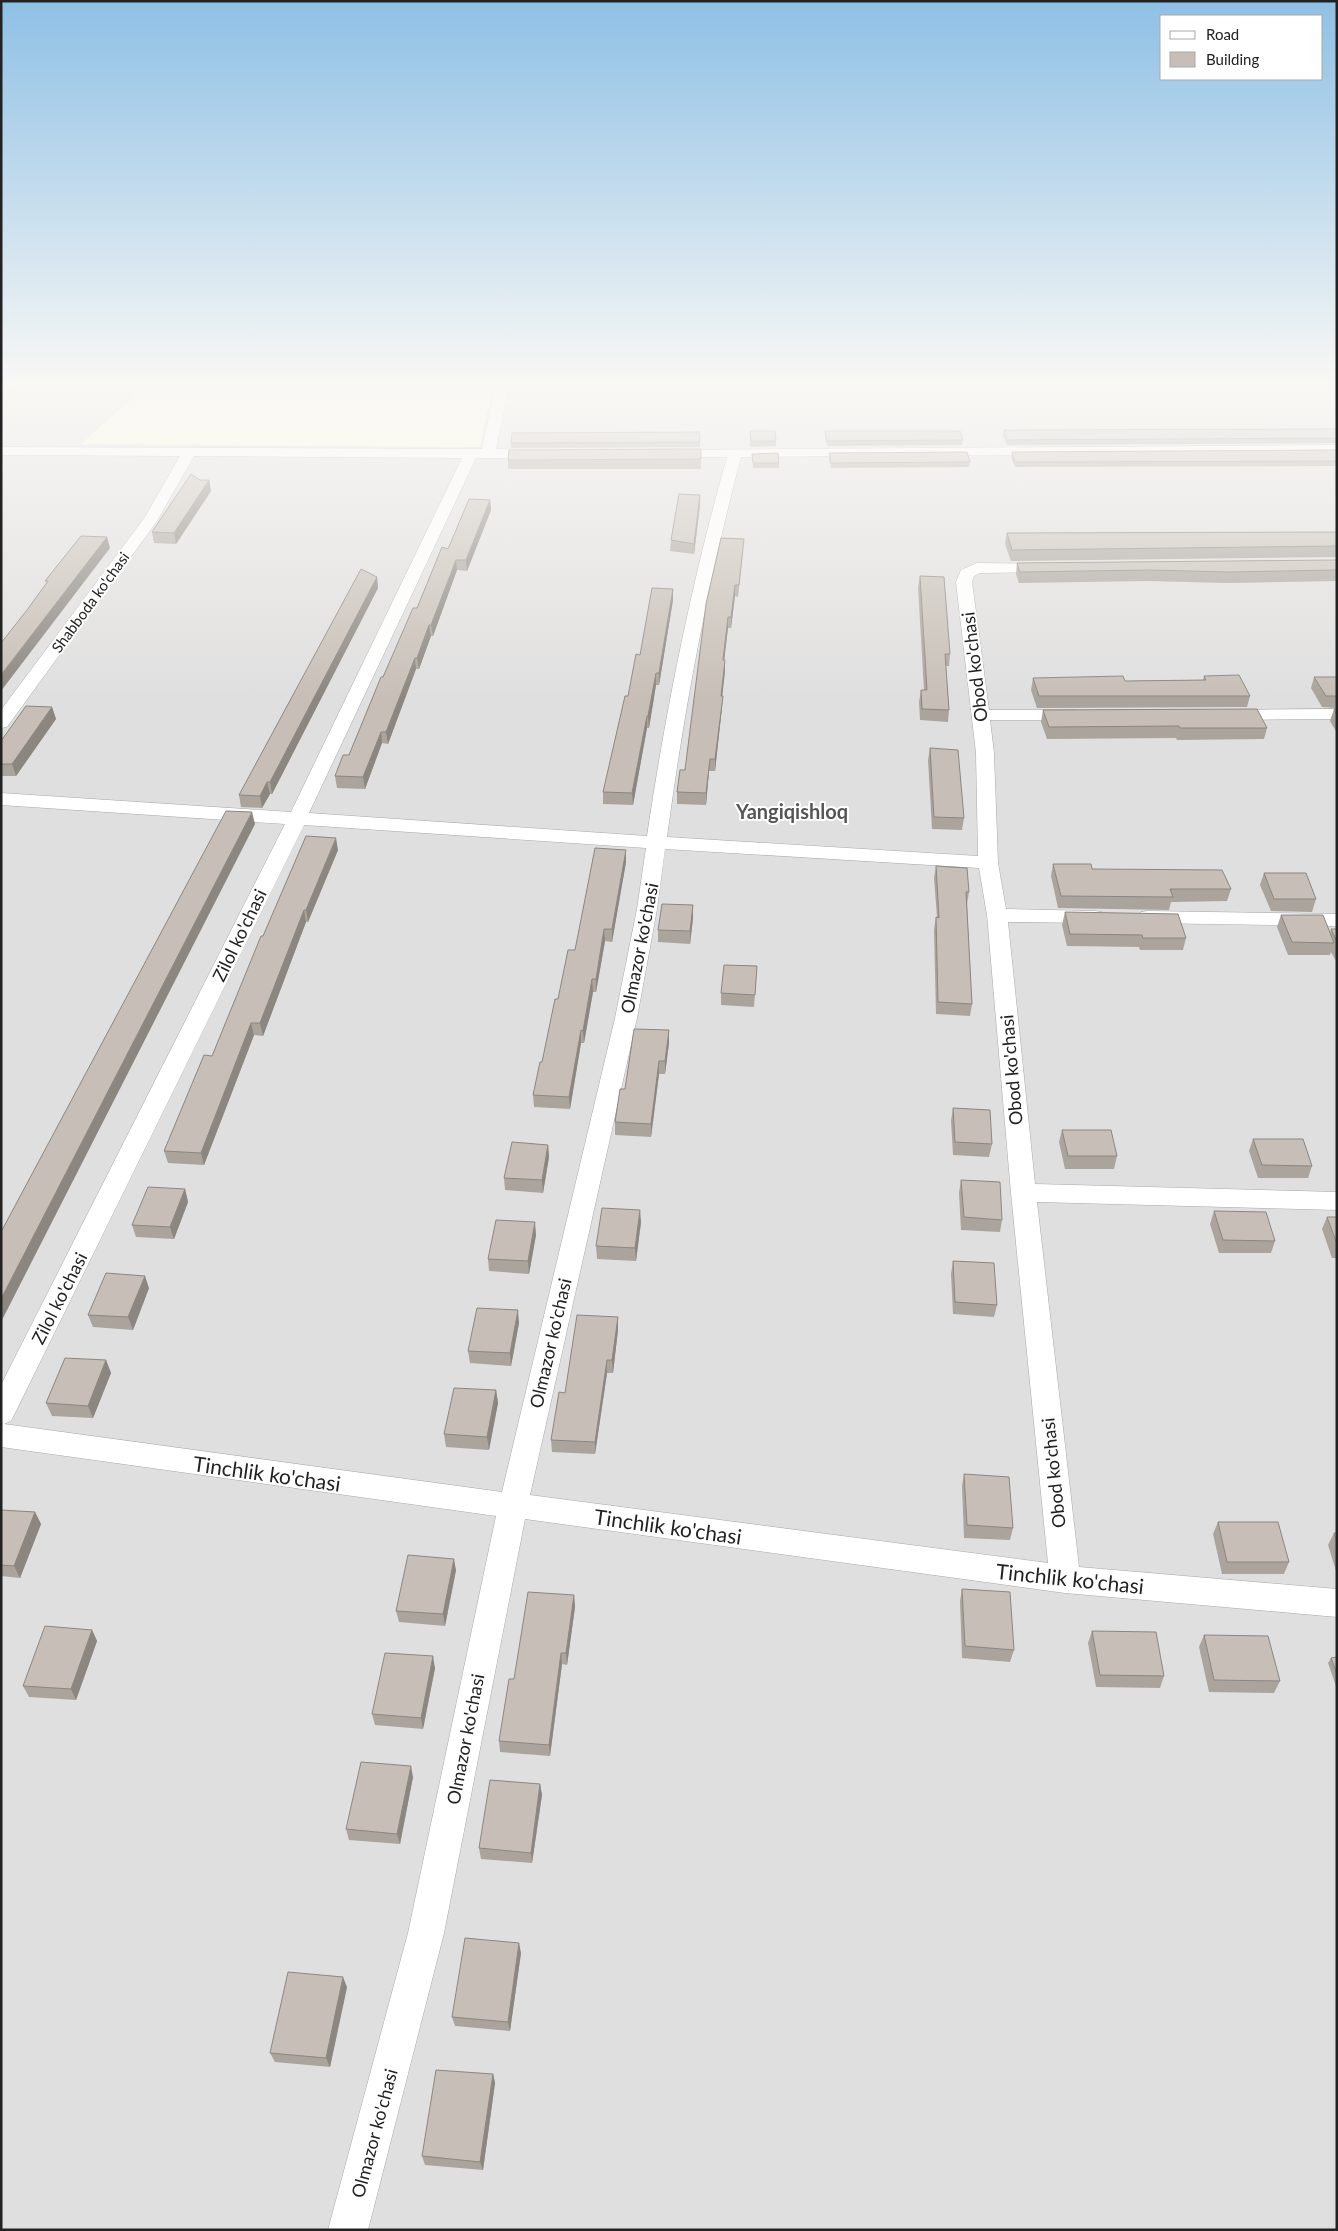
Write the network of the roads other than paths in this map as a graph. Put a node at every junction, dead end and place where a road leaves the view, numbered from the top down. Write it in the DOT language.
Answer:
graph roads {
  1 [pos="168,490"];
  2 [pos="462,490"];
  3 [pos="725,490"];
  4 [pos="1065,567"];
  5 [pos="1337,714"];
  6 [pos="980,715"];
  7 [pos="1089,715"];
  8 [pos="1208,715"];
  9 [pos="1,723"];
  10 [pos="1,799"];
  11 [pos="298,818"];
  12 [pos="657,844"];
  13 [pos="988,864"];
  14 [pos="997,915"];
  15 [pos="1337,920"];
  16 [pos="1023,1193"];
  17 [pos="1337,1201"];
  18 [pos="1,1413"];
  19 [pos="1,1435"];
  20 [pos="513,1505"];
  21 [pos="1065,1579"];
  22 [pos="1337,1603"];
  23 [pos="348,2230"];
  1 -- 9 [label="street, Shabboda ko'chasi"];
  2 -- 11 [label="street, Zilol ko'chasi"];
  3 -- 12 [label="street, Olmazor ko'chasi"];
  4 -- 6 [label="street, Obod ko'chasi"];
  5 -- 8 [label="street"];
  6 -- 7 [label="street"];
  6 -- 13 [label="street, Obod ko'chasi"];
  10 -- 11 [label="street"];
  11 -- 12 [label="street"];
  11 -- 18 [label="street, Zilol ko'chasi"];
  12 -- 13 [label="street"];
  12 -- 20 [label="street, Olmazor ko'chasi"];
  13 -- 14 [label="street, Obod ko'chasi"];
  14 -- 15 [label="street"];
  14 -- 16 [label="street, Obod ko'chasi"];
  16 -- 17 [label="street"];
  16 -- 21 [label="street, Obod ko'chasi"];
  19 -- 20 [label="street, Tinchlik ko'chasi"];
  20 -- 21 [label="street, Tinchlik ko'chasi"];
  20 -- 23 [label="street, Olmazor ko'chasi"];
  21 -- 22 [label="street, Tinchlik ko'chasi"];
}
